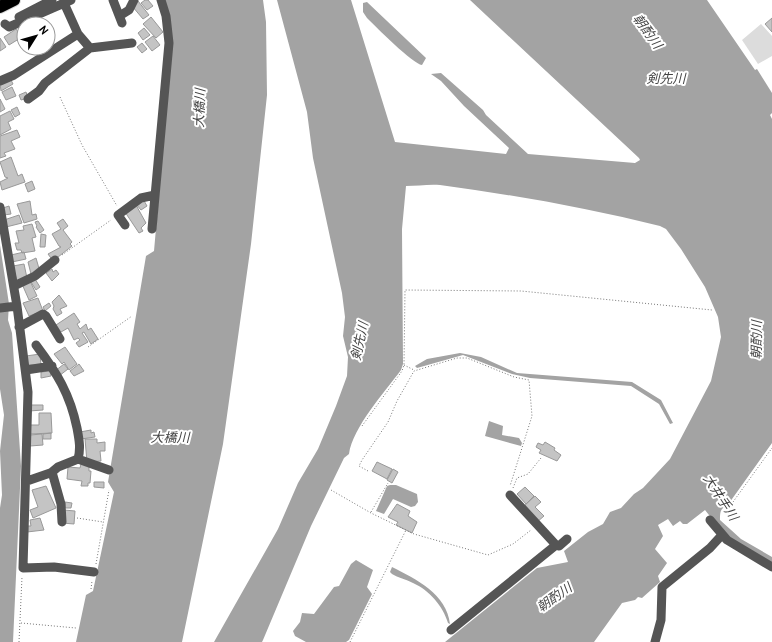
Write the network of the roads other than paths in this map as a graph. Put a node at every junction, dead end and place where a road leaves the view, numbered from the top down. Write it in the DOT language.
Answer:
graph roads {
  1 [pos="14,0"];
  2 [pos="52,0"];
  3 [pos="114,0"];
  4 [pos="134,0"];
  5 [pos="161,0"];
  6 [pos="67,2"];
  7 [pos="0,7"];
  8 [pos="2,25"];
  9 [pos="78,34"];
  10 [pos="132,43"];
  11 [pos="90,48"];
  12 [pos="0,81"];
  13 [pos="28,99"];
  14 [pos="154,195"];
  15 [pos="0,207"];
  16 [pos="124,225"];
  17 [pos="152,229"];
  18 [pos="55,260"];
  19 [pos="14,286"];
  20 [pos="16,306"];
  21 [pos="0,308"];
  22 [pos="19,327"];
  23 [pos="60,339"];
  24 [pos="36,345"];
  25 [pos="52,366"];
  26 [pos="26,370"];
  27 [pos="78,459"];
  28 [pos="109,470"];
  29 [pos="53,472"];
  30 [pos="27,481"];
  31 [pos="509,493"];
  32 [pos="710,520"];
  33 [pos="62,522"];
  34 [pos="721,536"];
  35 [pos="567,539"];
  36 [pos="556,545"];
  37 [pos="772,567"];
  38 [pos="94,572"];
  39 [pos="451,630"];
  40 [pos="655,642"];
  1 -- 7 [label="highway"];
  2 -- 8 [label="street"];
  3 -- 4 [label="street"];
  5 -- 14 [label="street"];
  6 -- 8 [label="street"];
  6 -- 9 [label="street"];
  9 -- 11 [label="street"];
  9 -- 12 [label="street"];
  10 -- 11 [label="street"];
  11 -- 13 [label="street"];
  14 -- 16 [label="street"];
  14 -- 17 [label="street"];
  15 -- 19 [label="street"];
  18 -- 19 [label="street"];
  19 -- 20 [label="street"];
  20 -- 21 [label="street"];
  20 -- 22 [label="street"];
  22 -- 23 [label="street"];
  22 -- 26 [label="street"];
  24 -- 25 [label="street"];
  25 -- 26 [label="street"];
  25 -- 27 [label="street"];
  26 -- 30 [label="street"];
  27 -- 28 [label="street"];
  27 -- 29 [label="street"];
  29 -- 30 [label="street"];
  29 -- 33 [label="street"];
  30 -- 38 [label="street"];
  31 -- 36 [label="street"];
  32 -- 34 [label="street"];
  34 -- 37 [label="street"];
  34 -- 40 [label="street"];
  35 -- 36 [label="street"];
  36 -- 39 [label="street"];
}
